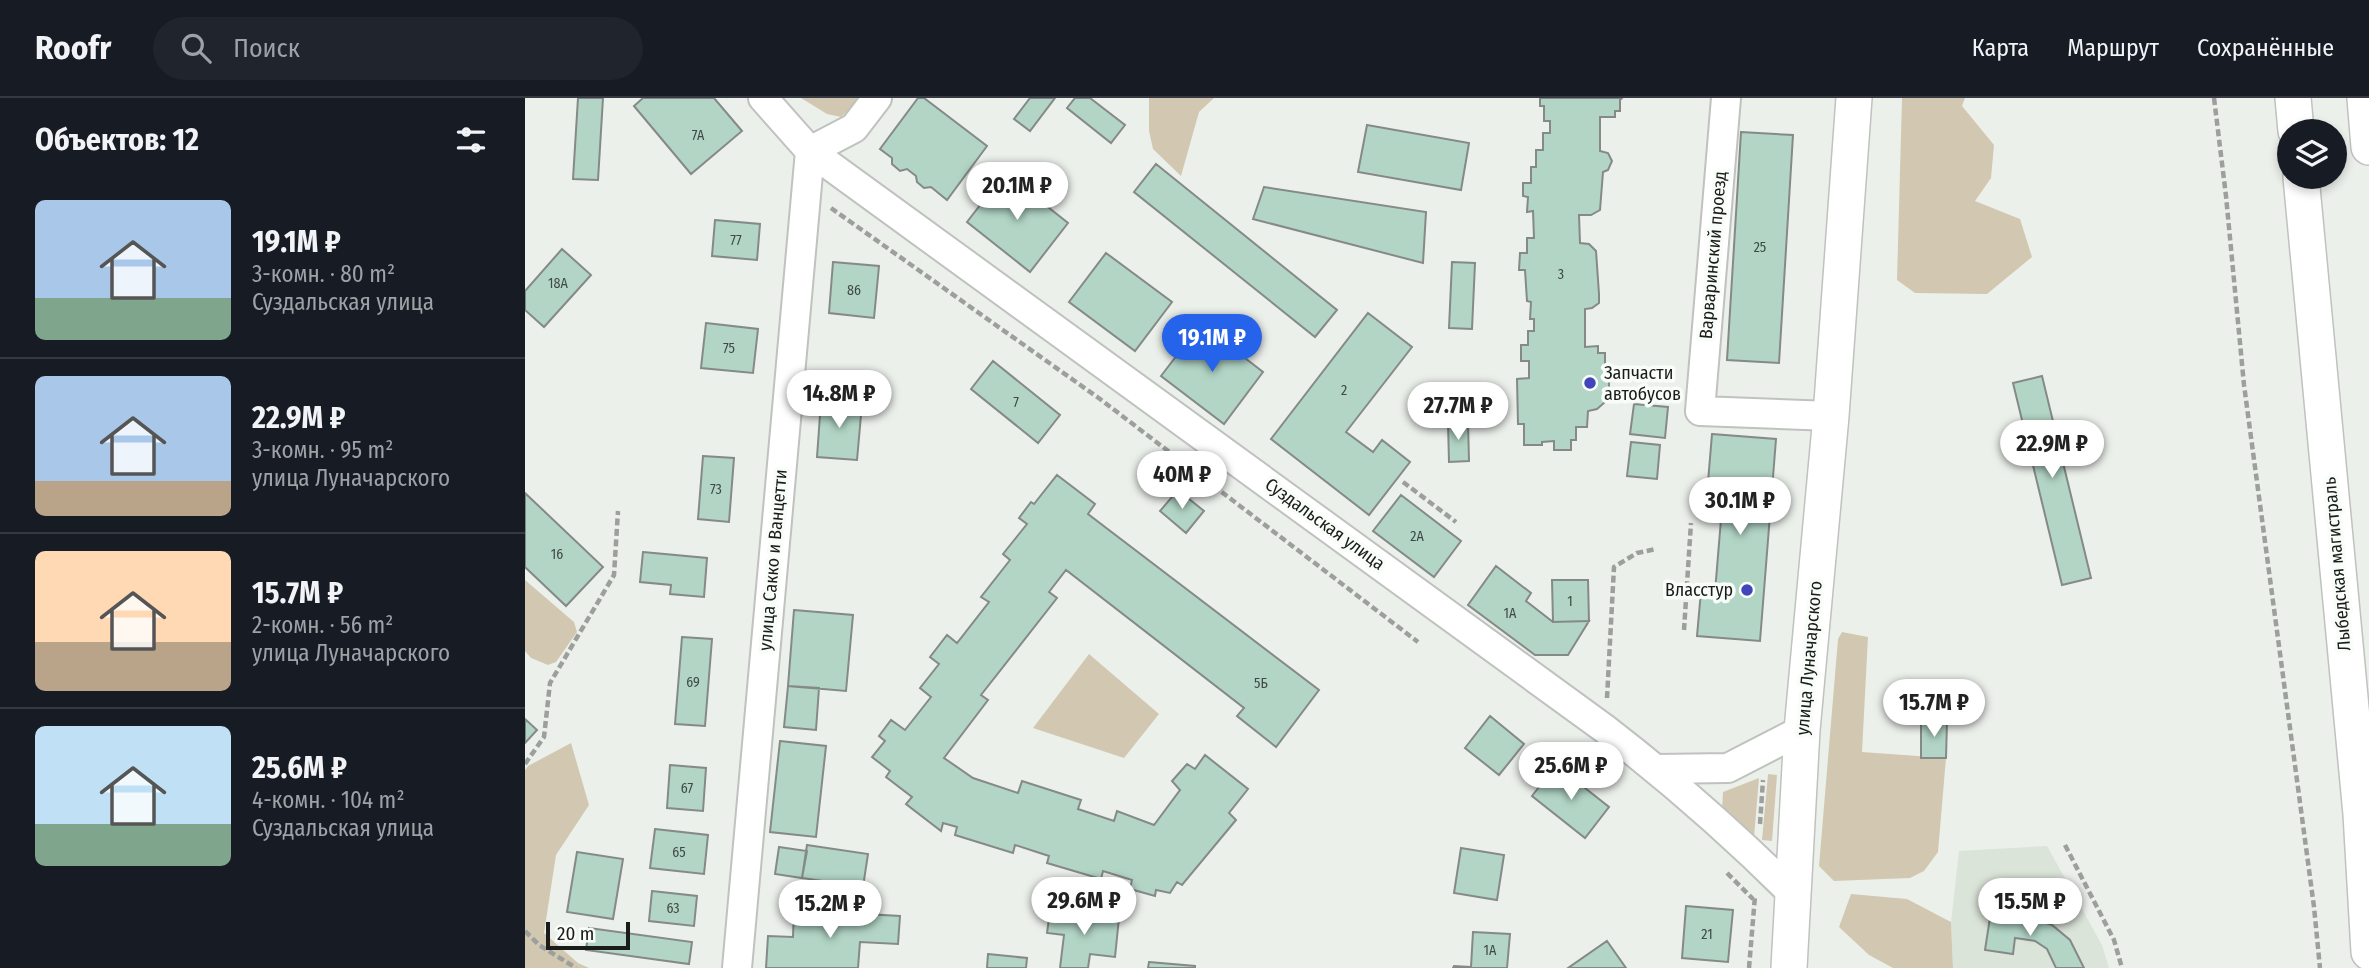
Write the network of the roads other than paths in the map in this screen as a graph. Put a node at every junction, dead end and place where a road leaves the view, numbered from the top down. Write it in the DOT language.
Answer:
graph roads {
  1 [pos="763,98"];
  2 [pos="877,98"];
  3 [pos="1726,98"];
  4 [pos="1854,98"];
  5 [pos="2294,98"];
  6 [pos="2365,98"];
  7 [pos="2295,119"];
  8 [pos="2369,147"];
  9 [pos="810,151"];
  10 [pos="2302,189"];
  11 [pos="1831,416"];
  12 [pos="1802,730"];
  13 [pos="1657,769"];
  14 [pos="1793,894"];
  15 [pos="2369,953"];
  16 [pos="737,968"];
  17 [pos="1789,968"];
  1 -- 9 [label="street, Суздальская улица"];
  2 -- 9 [label="street"];
  3 -- 11 [label="street, Варваринский проезд"];
  4 -- 11 [label="main road, улица Луначарского"];
  5 -- 7 [label="main road"];
  6 -- 8 [label="main road"];
  9 -- 13 [label="street, Суздальская улица"];
  9 -- 16 [label="street, улица Сакко и Ванцетти"];
  10 -- 15 [label="main road, Лыбедская магистраль"];
  11 -- 12 [label="main road, улица Луначарского"];
  12 -- 13 [label="street"];
  12 -- 14 [label="main road, улица Луначарского"];
  13 -- 14 [label="street, Суздальская улица"];
  14 -- 17 [label="main road, улица Луначарского"];
}
